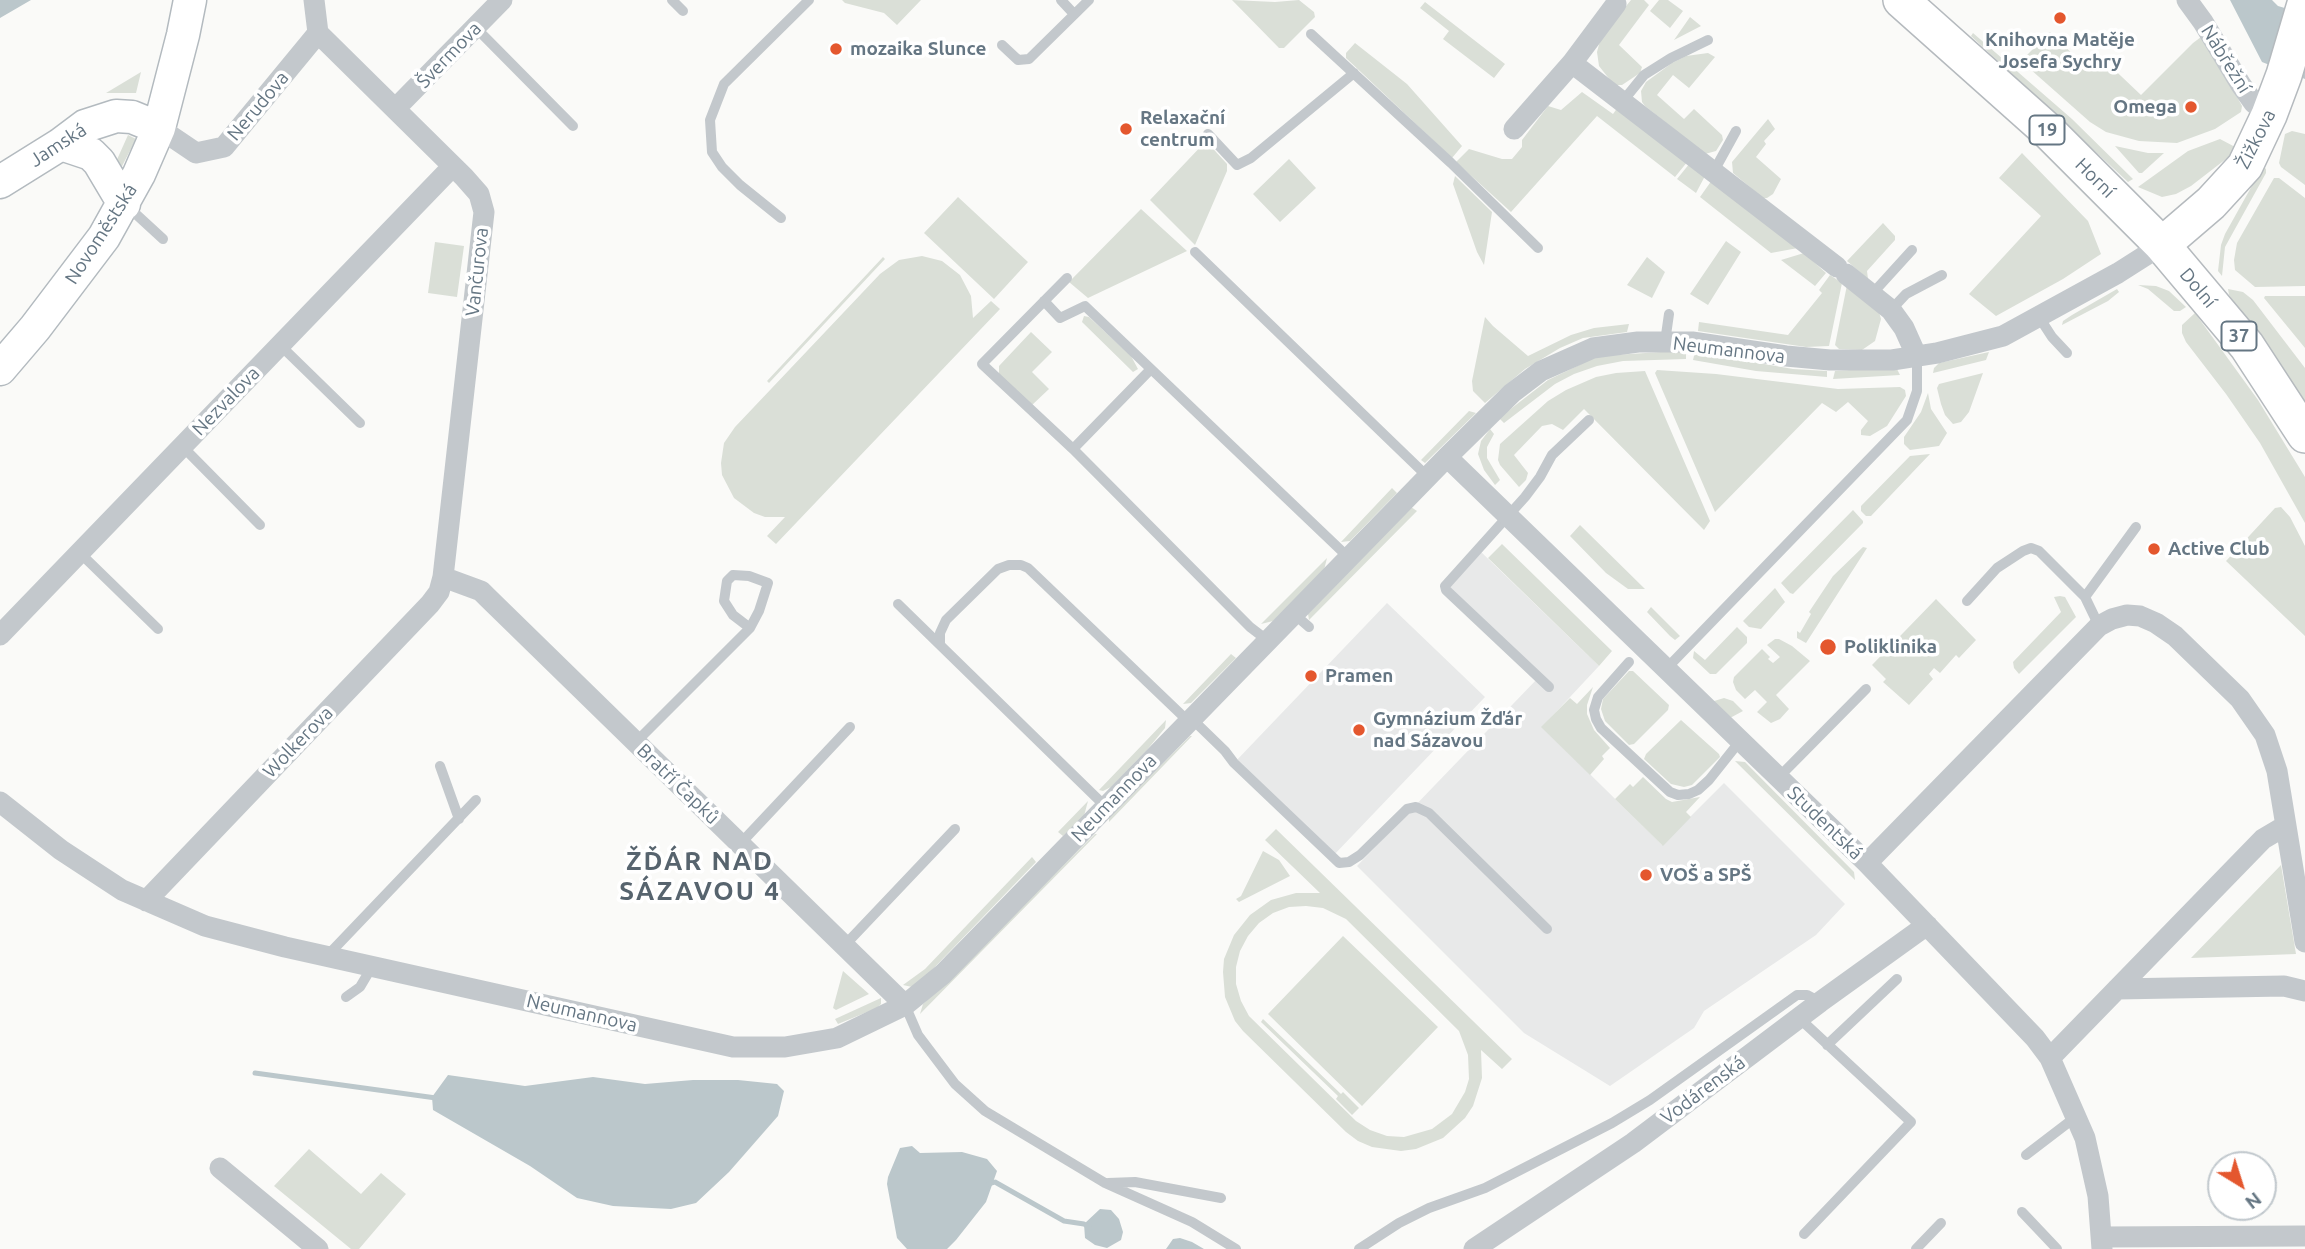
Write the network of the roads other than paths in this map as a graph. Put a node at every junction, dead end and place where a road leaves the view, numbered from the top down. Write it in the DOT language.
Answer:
graph roads {
  1 [pos="190,0"];
  2 [pos="314,0"];
  3 [pos="502,0"];
  4 [pos="672,0"];
  5 [pos="809,0"];
  6 [pos="1061,0"];
  7 [pos="1089,0"];
  8 [pos="2187,0"];
  9 [pos="1617,2"];
  10 [pos="2305,4"];
  11 [pos="1916,7"];
  12 [pos="683,11"];
  13 [pos="1074,15"];
  14 [pos="475,27"];
  15 [pos="318,33"];
  16 [pos="1311,34"];
  17 [pos="1708,40"];
  18 [pos="1003,45"];
  19 [pos="1572,63"];
  20 [pos="1354,73"];
  21 [pos="1623,101"];
  22 [pos="395,109"];
  23 [pos="2269,115"];
  24 [pos="573,126"];
  25 [pos="159,128"];
  26 [pos="1514,129"];
  27 [pos="1736,131"];
  28 [pos="1208,134"];
  29 [pos="61,144"];
  30 [pos="453,166"];
  31 [pos="1714,171"];
  32 [pos="0,182"];
  33 [pos="124,204"];
  34 [pos="781,218"];
  35 [pos="163,239"];
  36 [pos="2162,245"];
  37 [pos="1538,248"];
  38 [pos="1912,250"];
  39 [pos="1195,252"];
  40 [pos="1942,275"];
  41 [pos="1067,278"];
  42 [pos="1872,294"];
  43 [pos="1044,301"];
  44 [pos="1891,310"];
  45 [pos="1669,314"];
  46 [pos="2039,317"];
  47 [pos="1665,342"];
  48 [pos="280,345"];
  49 [pos="2067,353"];
  50 [pos="1917,357"];
  51 [pos="0,369"];
  52 [pos="1151,369"];
  53 [pos="1590,420"];
  54 [pos="360,423"];
  55 [pos="2305,435"];
  56 [pos="182,446"];
  57 [pos="1073,449"];
  58 [pos="1447,457"];
  59 [pos="1428,477"];
  60 [pos="1508,516"];
  61 [pos="260,524"];
  62 [pos="2136,527"];
  63 [pos="79,553"];
  64 [pos="1348,557"];
  65 [pos="443,577"];
  66 [pos="2085,597"];
  67 [pos="1967,601"];
  68 [pos="898,604"];
  69 [pos="2099,626"];
  70 [pos="750,628"];
  71 [pos="158,629"];
  72 [pos="0,635"];
  73 [pos="1267,640"];
  74 [pos="940,643"];
  75 [pos="1629,662"];
  76 [pos="1666,669"];
  77 [pos="1549,687"];
  78 [pos="1866,689"];
  79 [pos="1190,720"];
  80 [pos="850,727"];
  81 [pos="1740,741"];
  82 [pos="636,742"];
  83 [pos="440,766"];
  84 [pos="1778,778"];
  85 [pos="476,800"];
  86 [pos="0,802"];
  87 [pos="1106,807"];
  88 [pos="459,818"];
  89 [pos="2285,826"];
  90 [pos="955,829"];
  91 [pos="740,844"];
  92 [pos="1867,863"];
  93 [pos="146,901"];
  94 [pos="1927,925"];
  95 [pos="1547,929"];
  96 [pos="2305,942"];
  97 [pos="844,946"];
  98 [pos="328,955"];
  99 [pos="373,965"];
  100 [pos="1897,979"];
  101 [pos="2117,989"];
  102 [pos="2305,991"];
  103 [pos="346,997"];
  104 [pos="1820,1002"];
  105 [pos="905,1004"];
  106 [pos="1798,1018"];
  107 [pos="1827,1045"];
  108 [pos="2050,1058"];
  109 [pos="2077,1116"];
  110 [pos="2026,1155"];
  111 [pos="220,1168"];
  112 [pos="1105,1184"];
  113 [pos="1221,1198"];
  114 [pos="2022,1212"];
  115 [pos="1941,1223"];
  116 [pos="1804,1234"];
  117 [pos="2305,1236"];
  118 [pos="2102,1243"];
  119 [pos="318,1249"];
  120 [pos="1236,1249"];
  121 [pos="1359,1249"];
  122 [pos="1474,1249"];
  123 [pos="1916,1249"];
  124 [pos="2057,1249"];
  1 -- 25 [label="street, Novoměstská"];
  2 -- 15 [label="street"];
  3 -- 14 [label="street, Švermova"];
  4 -- 12 [label="lane"];
  5 -- 34 [label="lane"];
  6 -- 13 [label="lane"];
  7 -- 13 [label="lane"];
  8 -- 23 [label="street, Nábřežní"];
  9 -- 19 [label="street"];
  10 -- 23 [label="main road, Žižkova"];
  11 -- 36 [label="main road, Horní / 19"];
  13 -- 18 [label="lane"];
  14 -- 22 [label="street, Švermova"];
  14 -- 24 [label="lane"];
  15 -- 22 [label="street, Vančurova"];
  15 -- 25 [label="street, Nerudova"];
  16 -- 20 [label="lane"];
  17 -- 21 [label="lane"];
  19 -- 21 [label="street"];
  19 -- 26 [label="street"];
  20 -- 28 [label="lane"];
  20 -- 37 [label="lane"];
  21 -- 31 [label="street"];
  22 -- 30 [label="street, Vančurova"];
  23 -- 36 [label="main road, Žižkova"];
  25 -- 29 [label="street, Jamská"];
  25 -- 33 [label="street, Novoměstská"];
  27 -- 31 [label="lane"];
  29 -- 32 [label="street, Jamská"];
  29 -- 33 [label="street"];
  30 -- 48 [label="street, Nezvalova"];
  30 -- 65 [label="street, Vančurova"];
  31 -- 42 [label="street"];
  33 -- 35 [label="lane"];
  33 -- 51 [label="street, Novoměstská"];
  36 -- 46 [label="street, Neumannova"];
  36 -- 55 [label="main road, Dolní / 37"];
  38 -- 42 [label="lane"];
  39 -- 59 [label="lane"];
  40 -- 44 [label="lane"];
  41 -- 43 [label="lane"];
  42 -- 44 [label="street"];
  43 -- 52 [label="lane"];
  43 -- 57 [label="lane"];
  44 -- 50 [label="street"];
  45 -- 47 [label="lane"];
  46 -- 49 [label="lane"];
  46 -- 50 [label="street, Neumannova"];
  47 -- 50 [label="street, Neumannova"];
  47 -- 58 [label="street, Neumannova"];
  48 -- 54 [label="lane"];
  48 -- 56 [label="street, Nezvalova"];
  50 -- 76 [label="lane"];
  52 -- 57 [label="lane"];
  52 -- 64 [label="lane"];
  53 -- 60 [label="lane"];
  56 -- 61 [label="lane"];
  56 -- 63 [label="street, Nezvalova"];
  57 -- 73 [label="lane"];
  58 -- 59 [label="street, Neumannova"];
  58 -- 60 [label="street, Studentská"];
  59 -- 64 [label="street, Neumannova"];
  60 -- 76 [label="street, Studentská"];
  60 -- 77 [label="lane"];
  62 -- 66 [label="lane"];
  63 -- 71 [label="lane"];
  63 -- 72 [label="street, Nezvalova"];
  64 -- 73 [label="street, Neumannova"];
  65 -- 82 [label="street, Bratří Čapků"];
  65 -- 93 [label="street, Wolkerova"];
  66 -- 67 [label="lane"];
  66 -- 69 [label="lane"];
  68 -- 74 [label="lane"];
  69 -- 89 [label="street"];
  69 -- 92 [label="street"];
  70 -- 70 [label="lane"];
  70 -- 82 [label="lane"];
  73 -- 79 [label="street, Neumannova"];
  74 -- 79 [label="lane"];
  74 -- 87 [label="lane"];
  75 -- 81 [label="lane"];
  76 -- 81 [label="street, Studentská"];
  78 -- 84 [label="lane"];
  79 -- 87 [label="street, Neumannova"];
  79 -- 95 [label="lane"];
  80 -- 91 [label="lane"];
  81 -- 84 [label="street, Studentská"];
  82 -- 91 [label="street, Bratří Čapků"];
  83 -- 88 [label="lane"];
  84 -- 92 [label="street, Studentská"];
  85 -- 88 [label="lane"];
  86 -- 93 [label="street, Neumannova"];
  87 -- 105 [label="street, Neumannova"];
  88 -- 98 [label="lane"];
  89 -- 96 [label="street"];
  89 -- 101 [label="street"];
  90 -- 97 [label="lane"];
  91 -- 97 [label="street, Bratří Čapků"];
  92 -- 94 [label="street, Studentská"];
  93 -- 98 [label="street, Neumannova"];
  94 -- 104 [label="street, Vodárenská"];
  94 -- 108 [label="street, Studentská"];
  97 -- 105 [label="street, Bratří Čapků"];
  98 -- 99 [label="street, Neumannova"];
  99 -- 103 [label="lane"];
  99 -- 105 [label="street, Neumannova"];
  100 -- 107 [label="lane"];
  101 -- 102 [label="street"];
  101 -- 108 [label="street"];
  104 -- 106 [label="street, Vodárenská"];
  104 -- 121 [label="lane"];
  105 -- 112 [label="lane"];
  106 -- 107 [label="lane"];
  106 -- 122 [label="street, Vodárenská"];
  107 -- 116 [label="lane"];
  108 -- 109 [label="street, Studentská"];
  109 -- 110 [label="lane"];
  109 -- 118 [label="street, Studentská"];
  111 -- 119 [label="street"];
  112 -- 113 [label="lane"];
  112 -- 120 [label="lane"];
  114 -- 124 [label="lane"];
  115 -- 123 [label="lane"];
  117 -- 118 [label="street"];
}
